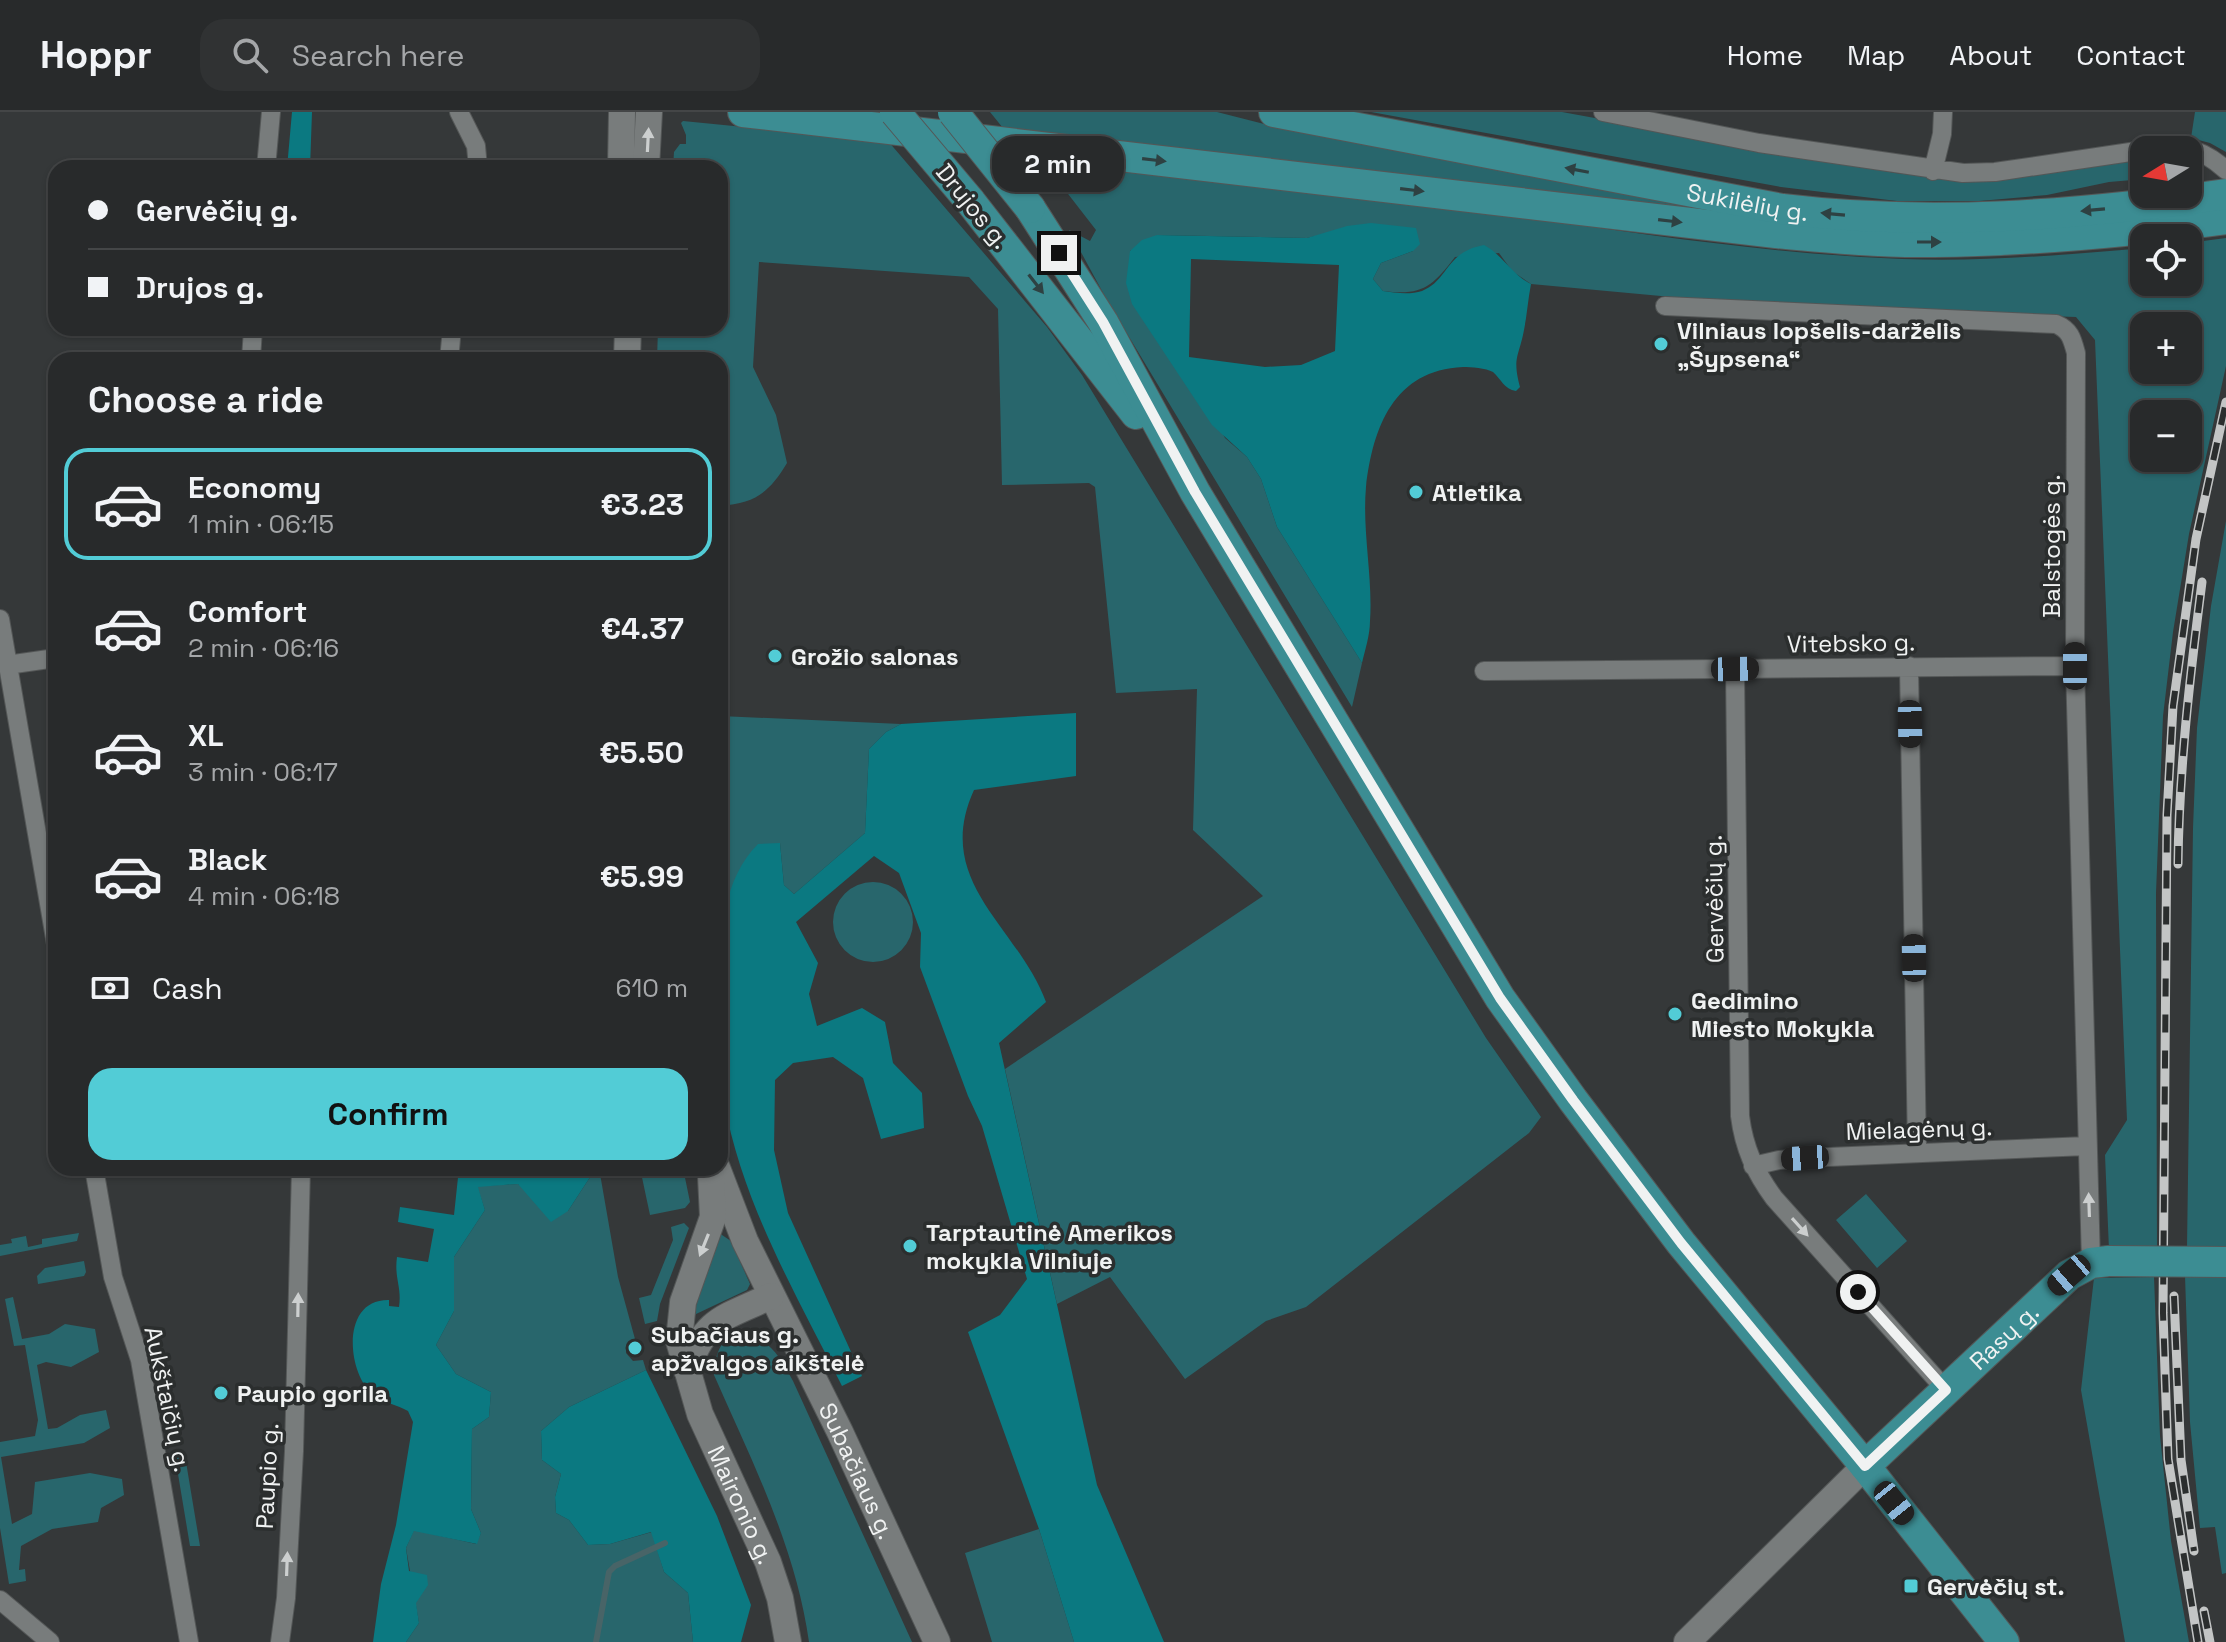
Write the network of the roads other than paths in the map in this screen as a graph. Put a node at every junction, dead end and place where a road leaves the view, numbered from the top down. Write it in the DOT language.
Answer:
graph roads {
  1 [pos="271,112"];
  2 [pos="459,112"];
  3 [pos="622,112"];
  4 [pos="649,112"];
  5 [pos="743,112"];
  6 [pos="895,112"];
  7 [pos="953,112"];
  8 [pos="1274,112"];
  9 [pos="1603,112"];
  10 [pos="1943,112"];
  11 [pos="2130,152"];
  12 [pos="2202,153"];
  13 [pos="267,160"];
  14 [pos="477,160"];
  15 [pos="621,160"];
  16 [pos="646,160"];
  17 [pos="2226,170"];
  18 [pos="1933,171"];
  19 [pos="2226,194"];
  20 [pos="2226,219"];
  21 [pos="1665,306"];
  22 [pos="1195,492"];
  23 [pos="0,619"];
  24 [pos="48,659"];
  25 [pos="7,665"];
  26 [pos="1909,666"];
  27 [pos="2075,666"];
  28 [pos="1735,669"];
  29 [pos="1484,671"];
  30 [pos="48,898"];
  31 [pos="2087,1146"];
  32 [pos="1917,1152"];
  33 [pos="1753,1166"];
  34 [pos="95,1176"];
  35 [pos="301,1176"];
  36 [pos="711,1176"];
  37 [pos="720,1176"];
  38 [pos="2100,1262"];
  39 [pos="2226,1262"];
  40 [pos="771,1296"];
  41 [pos="687,1370"];
  42 [pos="1946,1390"];
  43 [pos="1865,1466"];
  44 [pos="0,1600"];
  45 [pos="50,1642"];
  46 [pos="189,1642"];
  47 [pos="280,1642"];
  48 [pos="788,1642"];
  49 [pos="937,1642"];
  50 [pos="1687,1642"];
  51 [pos="2004,1642"];
  1 -- 13 [label="street"];
  2 -- 14 [label="street"];
  3 -- 15 [label="main road"];
  16 -- 4 [label="main road, one-way"];
  5 -- 20 [label="main road, one-way"];
  6 -- 22 [label="main road, Drujos g., one-way, bridge"];
  7 -- 22 [label="main road, Drujos g., bridge"];
  19 -- 8 [label="main road, Sukilėlių g., one-way"];
  9 -- 18 [label="street"];
  10 -- 18 [label="street"];
  11 -- 18 [label="street"];
  12 -- 17 [label="street"];
  21 -- 27 [label="street, Balstogės g."];
  22 -- 43 [label="main road, Drujos g."];
  23 -- 25 [label="street"];
  24 -- 25 [label="street"];
  25 -- 30 [label="street"];
  26 -- 27 [label="street, Vitebsko g."];
  26 -- 28 [label="street, Vitebsko g."];
  26 -- 32 [label="street"];
  27 -- 31 [label="street, Balstogės g."];
  28 -- 29 [label="street, Vitebsko g."];
  28 -- 33 [label="street, Gervėčių g."];
  31 -- 32 [label="street, Mielagėnų g."];
  38 -- 31 [label="street, Balstogės g., one-way"];
  32 -- 33 [label="street, Mielagėnų g."];
  33 -- 42 [label="street, Gervėčių g., one-way"];
  34 -- 46 [label="street, Aukštaičių g."];
  47 -- 35 [label="street, Paupio g., one-way"];
  36 -- 41 [label="main road, Maironio g., one-way"];
  37 -- 40 [label="main road, Subačiaus g."];
  38 -- 39 [label="main road, bridge"];
  38 -- 42 [label="main road, Rasų g."];
  40 -- 41 [label="main road"];
  40 -- 49 [label="main road, Subačiaus g."];
  41 -- 48 [label="main road, Maironio g."];
  42 -- 43 [label="main road, Rasų g."];
  43 -- 50 [label="main road, Rasų g."];
  43 -- 51 [label="main road, Drujos g."];
  44 -- 45 [label="street"];
}
